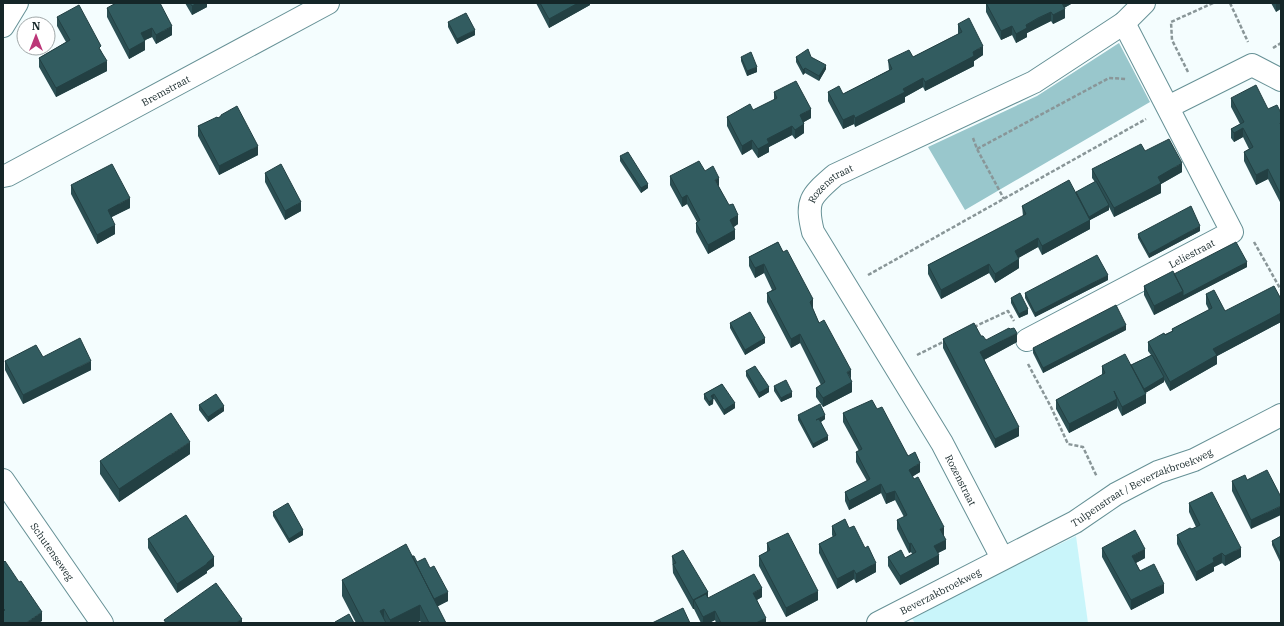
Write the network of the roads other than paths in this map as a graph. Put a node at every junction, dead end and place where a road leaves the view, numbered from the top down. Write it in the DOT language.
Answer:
graph roads {
  1 [pos="17,3"];
  2 [pos="328,3"];
  3 [pos="1144,3"];
  4 [pos="1124,23"];
  5 [pos="3,26"];
  6 [pos="1281,80"];
  7 [pos="1168,107"];
  8 [pos="3,176"];
  9 [pos="1027,340"];
  10 [pos="1281,415"];
  11 [pos="3,480"];
  12 [pos="1002,558"];
  13 [pos="102,623"];
  14 [pos="878,623"];
  1 -- 5 [label="street"];
  2 -- 8 [label="street, Bremstraat"];
  3 -- 4 [label="street, Rozenstraat"];
  4 -- 7 [label="street"];
  4 -- 12 [label="street, Rozenstraat"];
  6 -- 7 [label="street"];
  7 -- 9 [label="street, Leliestraat"];
  10 -- 12 [label="street, Tulpenstraat / Beverzakbroekweg"];
  11 -- 13 [label="street, Schutenseweg"];
  12 -- 14 [label="street, Beverzakbroekweg"];
}
